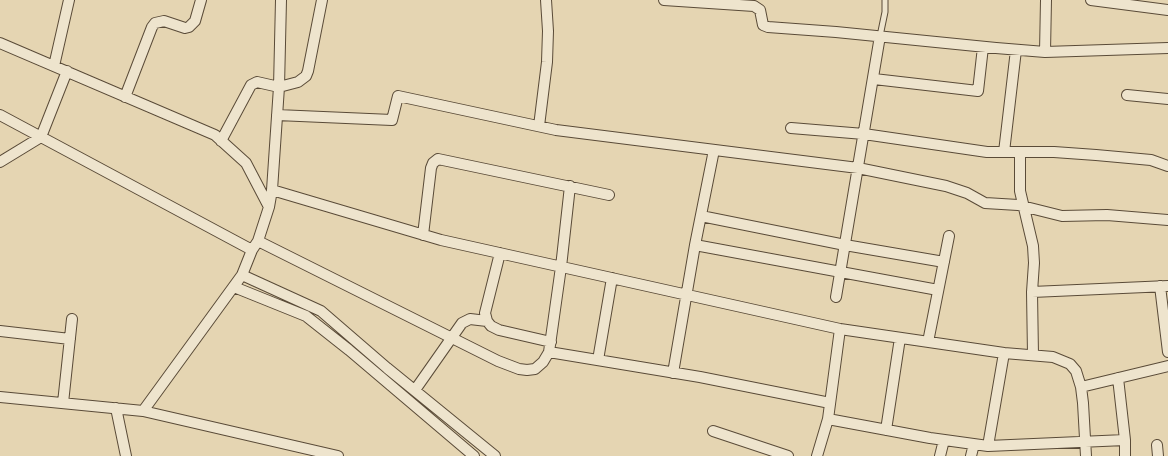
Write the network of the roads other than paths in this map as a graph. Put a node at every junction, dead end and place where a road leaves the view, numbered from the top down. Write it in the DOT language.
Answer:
graph roads {
  1 [pos="69,0"];
  2 [pos="201,0"];
  3 [pos="281,0"];
  4 [pos="322,0"];
  5 [pos="546,0"];
  6 [pos="664,0"];
  7 [pos="885,0"];
  8 [pos="1046,0"];
  9 [pos="1091,0"];
  10 [pos="1168,10"];
  11 [pos="880,36"];
  12 [pos="0,43"];
  13 [pos="983,47"];
  14 [pos="1168,48"];
  15 [pos="1016,50"];
  16 [pos="1045,52"];
  17 [pos="54,66"];
  18 [pos="67,72"];
  19 [pos="874,79"];
  20 [pos="279,88"];
  21 [pos="1127,95"];
  22 [pos="125,97"];
  23 [pos="1168,100"];
  24 [pos="0,115"];
  25 [pos="277,115"];
  26 [pos="539,126"];
  27 [pos="791,128"];
  28 [pos="864,134"];
  29 [pos="41,137"];
  30 [pos="221,141"];
  31 [pos="714,150"];
  32 [pos="1004,152"];
  33 [pos="1020,152"];
  34 [pos="0,162"];
  35 [pos="1168,166"];
  36 [pos="858,168"];
  37 [pos="570,186"];
  38 [pos="272,190"];
  39 [pos="609,195"];
  40 [pos="269,207"];
  41 [pos="1024,207"];
  42 [pos="701,216"];
  43 [pos="1168,220"];
  44 [pos="423,235"];
  45 [pos="950,236"];
  46 [pos="258,241"];
  47 [pos="695,245"];
  48 [pos="845,245"];
  49 [pos="252,250"];
  50 [pos="500,253"];
  51 [pos="944,262"];
  52 [pos="561,267"];
  53 [pos="840,272"];
  54 [pos="242,275"];
  55 [pos="612,278"];
  56 [pos="1164,286"];
  57 [pos="234,287"];
  58 [pos="938,290"];
  59 [pos="1032,292"];
  60 [pos="687,295"];
  61 [pos="836,297"];
  62 [pos="72,319"];
  63 [pos="486,321"];
  64 [pos="840,329"];
  65 [pos="0,332"];
  66 [pos="451,338"];
  67 [pos="900,338"];
  68 [pos="70,339"];
  69 [pos="928,342"];
  70 [pos="550,347"];
  71 [pos="1168,352"];
  72 [pos="1004,353"];
  73 [pos="1033,356"];
  74 [pos="598,360"];
  75 [pos="1168,366"];
  76 [pos="673,373"];
  77 [pos="1118,378"];
  78 [pos="1081,387"];
  79 [pos="415,390"];
  80 [pos="0,397"];
  81 [pos="63,403"];
  82 [pos="830,403"];
  83 [pos="116,408"];
  84 [pos="144,411"];
  85 [pos="828,419"];
  86 [pos="886,430"];
  87 [pos="713,431"];
  88 [pos="944,440"];
  89 [pos="1125,440"];
  90 [pos="1086,442"];
  91 [pos="974,444"];
  92 [pos="1157,445"];
  93 [pos="988,446"];
  94 [pos="126,456"];
  95 [pos="338,456"];
  96 [pos="474,456"];
  97 [pos="495,456"];
  98 [pos="788,456"];
  99 [pos="817,456"];
  100 [pos="940,456"];
  101 [pos="971,456"];
  102 [pos="1086,456"];
  103 [pos="1125,456"];
  104 [pos="1158,456"];
  1 -- 17 [label="street"];
  2 -- 22 [label="street"];
  3 -- 20 [label="street"];
  4 -- 20 [label="street"];
  5 -- 26 [label="street"];
  6 -- 11 [label="street"];
  7 -- 11 [label="lane"];
  8 -- 16 [label="street"];
  9 -- 10 [label="street"];
  11 -- 13 [label="street"];
  11 -- 19 [label="street"];
  12 -- 17 [label="street"];
  13 -- 15 [label="street"];
  13 -- 19 [label="street"];
  14 -- 16 [label="street"];
  15 -- 16 [label="street"];
  15 -- 32 [label="street"];
  17 -- 18 [label="street"];
  18 -- 22 [label="street"];
  18 -- 29 [label="street"];
  19 -- 28 [label="street"];
  20 -- 25 [label="street"];
  20 -- 30 [label="street"];
  21 -- 23 [label="street"];
  22 -- 30 [label="street"];
  24 -- 29 [label="street"];
  25 -- 26 [label="street"];
  25 -- 38 [label="street"];
  26 -- 31 [label="street"];
  27 -- 28 [label="street"];
  28 -- 32 [label="street"];
  28 -- 36 [label="street"];
  29 -- 34 [label="street"];
  29 -- 49 [label="street"];
  30 -- 40 [label="street"];
  31 -- 36 [label="street"];
  31 -- 42 [label="street"];
  32 -- 33 [label="street"];
  33 -- 35 [label="street"];
  33 -- 41 [label="street"];
  36 -- 41 [label="street"];
  36 -- 48 [label="street"];
  37 -- 39 [label="street"];
  37 -- 44 [label="street"];
  37 -- 52 [label="street"];
  38 -- 40 [label="street"];
  38 -- 44 [label="street"];
  40 -- 46 [label="street"];
  41 -- 43 [label="street"];
  41 -- 59 [label="street"];
  42 -- 47 [label="street"];
  42 -- 48 [label="street"];
  44 -- 50 [label="street"];
  45 -- 51 [label="street"];
  46 -- 49 [label="street"];
  46 -- 66 [label="street"];
  47 -- 53 [label="street"];
  47 -- 60 [label="street"];
  48 -- 51 [label="street"];
  48 -- 53 [label="street"];
  49 -- 54 [label="street"];
  50 -- 52 [label="street"];
  50 -- 63 [label="street"];
  51 -- 58 [label="street"];
  52 -- 55 [label="street"];
  52 -- 70 [label="street"];
  53 -- 58 [label="street"];
  53 -- 61 [label="street"];
  54 -- 57 [label="street"];
  54 -- 79 [label="street"];
  55 -- 60 [label="street"];
  55 -- 74 [label="street"];
  56 -- 59 [label="street"];
  56 -- 71 [label="street"];
  57 -- 84 [label="street"];
  57 -- 96 [label="street"];
  58 -- 69 [label="street"];
  59 -- 73 [label="street"];
  60 -- 64 [label="street"];
  60 -- 76 [label="street"];
  62 -- 68 [label="street"];
  63 -- 66 [label="street"];
  63 -- 70 [label="street"];
  64 -- 67 [label="street"];
  64 -- 82 [label="street"];
  65 -- 68 [label="street"];
  66 -- 70 [label="street"];
  66 -- 79 [label="street"];
  67 -- 69 [label="street"];
  67 -- 86 [label="street"];
  68 -- 81 [label="street"];
  69 -- 72 [label="street"];
  70 -- 74 [label="street"];
  72 -- 73 [label="street"];
  72 -- 93 [label="street"];
  73 -- 78 [label="street"];
  74 -- 76 [label="street"];
  75 -- 77 [label="street"];
  76 -- 82 [label="street"];
  77 -- 78 [label="street"];
  77 -- 89 [label="street"];
  78 -- 90 [label="street"];
  79 -- 97 [label="street"];
  80 -- 81 [label="street"];
  81 -- 83 [label="street"];
  82 -- 85 [label="street"];
  83 -- 84 [label="street"];
  83 -- 94 [label="street"];
  84 -- 95 [label="street"];
  85 -- 86 [label="street"];
  85 -- 99 [label="street"];
  86 -- 88 [label="street"];
  87 -- 98 [label="street"];
  88 -- 91 [label="street"];
  88 -- 100 [label="street"];
  89 -- 90 [label="street"];
  89 -- 103 [label="street"];
  90 -- 93 [label="street"];
  90 -- 102 [label="street"];
  91 -- 93 [label="street"];
  91 -- 101 [label="street"];
  92 -- 104 [label="street"];
}
